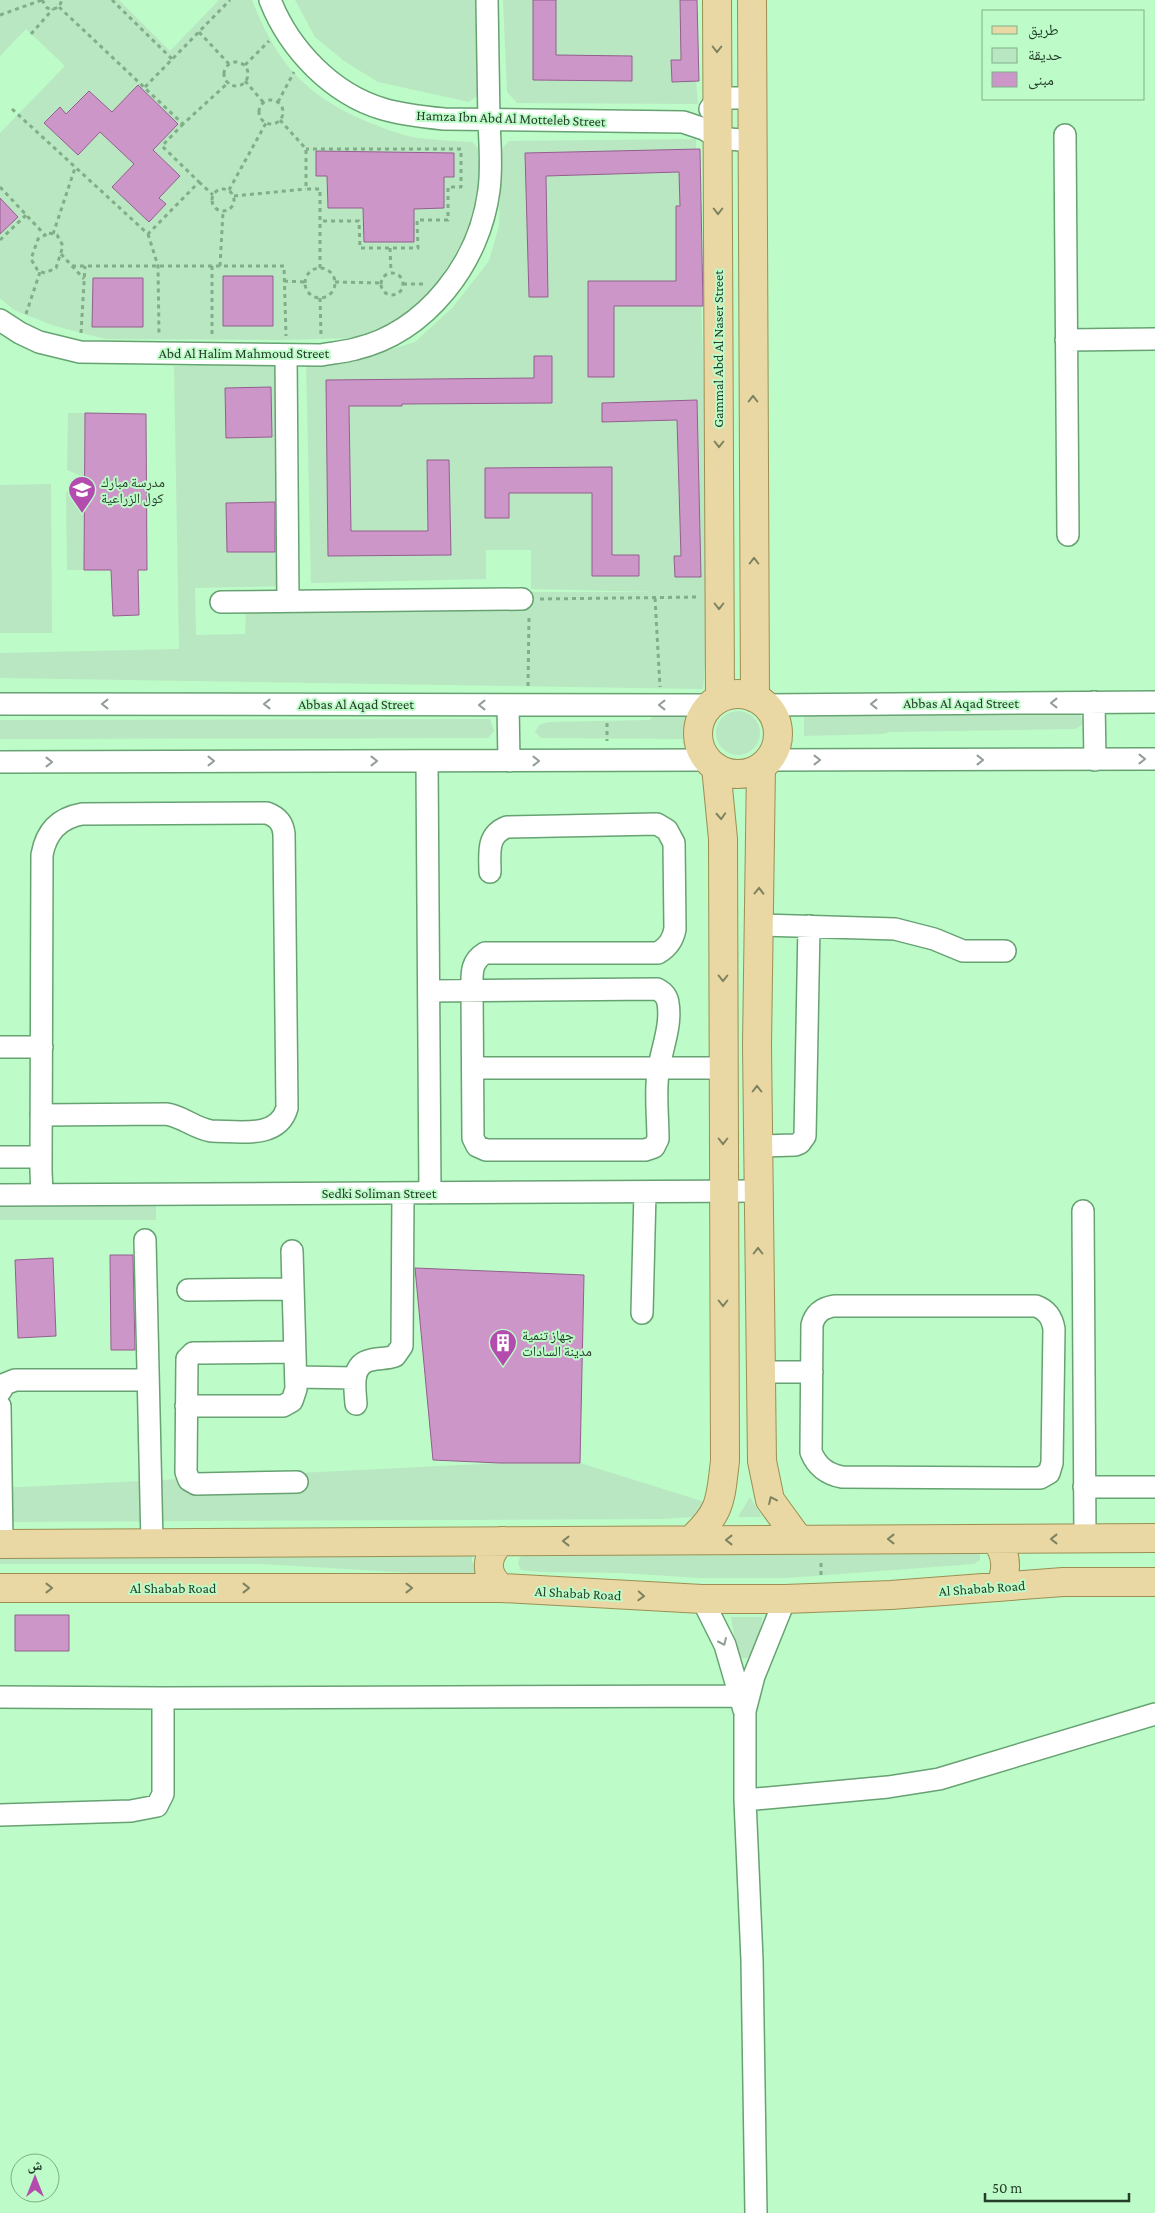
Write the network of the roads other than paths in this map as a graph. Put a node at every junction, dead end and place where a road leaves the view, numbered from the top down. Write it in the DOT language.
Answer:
graph roads {
  1 [pos="270,0"];
  2 [pos="487,0"];
  3 [pos="717,0"];
  4 [pos="752,0"];
  5 [pos="718,98"];
  6 [pos="752,98"];
  7 [pos="489,119"];
  8 [pos="683,122"];
  9 [pos="1065,135"];
  10 [pos="718,138"];
  11 [pos="752,141"];
  12 [pos="0,320"];
  13 [pos="1155,339"];
  14 [pos="1066,340"];
  15 [pos="286,354"];
  16 [pos="1068,535"];
  17 [pos="526,599"];
  18 [pos="288,601"];
  19 [pos="221,602"];
  20 [pos="716,701"];
  21 [pos="761,701"];
  22 [pos="1094,702"];
  23 [pos="1155,702"];
  24 [pos="0,704"];
  25 [pos="518,704"];
  26 [pos="1095,760"];
  27 [pos="1155,760"];
  28 [pos="427,761"];
  29 [pos="509,761"];
  30 [pos="0,762"];
  31 [pos="712,764"];
  32 [pos="765,764"];
  33 [pos="490,872"];
  34 [pos="759,925"];
  35 [pos="809,926"];
  36 [pos="1005,951"];
  37 [pos="472,990"];
  38 [pos="429,991"];
  39 [pos="757,1045"];
  40 [pos="0,1047"];
  41 [pos="42,1047"];
  42 [pos="723,1056"];
  43 [pos="473,1068"];
  44 [pos="659,1068"];
  45 [pos="41,1115"];
  46 [pos="758,1146"];
  47 [pos="0,1157"];
  48 [pos="41,1157"];
  49 [pos="724,1191"];
  50 [pos="758,1191"];
  51 [pos="645,1192"];
  52 [pos="403,1193"];
  53 [pos="430,1193"];
  54 [pos="0,1195"];
  55 [pos="42,1195"];
  56 [pos="1083,1212"];
  57 [pos="145,1240"];
  58 [pos="292,1251"];
  59 [pos="188,1290"];
  60 [pos="293,1290"];
  61 [pos="642,1313"];
  62 [pos="295,1352"];
  63 [pos="760,1372"];
  64 [pos="812,1372"];
  65 [pos="296,1377"];
  66 [pos="355,1378"];
  67 [pos="148,1380"];
  68 [pos="0,1392"];
  69 [pos="356,1404"];
  70 [pos="0,1406"];
  71 [pos="186,1406"];
  72 [pos="725,1461"];
  73 [pos="762,1461"];
  74 [pos="297,1482"];
  75 [pos="1084,1487"];
  76 [pos="1155,1487"];
  77 [pos="1084,1538"];
  78 [pos="1155,1538"];
  79 [pos="995,1539"];
  80 [pos="691,1540"];
  81 [pos="810,1540"];
  82 [pos="502,1541"];
  83 [pos="152,1543"];
  84 [pos="1,1544"];
  85 [pos="1155,1582"];
  86 [pos="1000,1587"];
  87 [pos="0,1588"];
  88 [pos="502,1588"];
  89 [pos="702,1599"];
  90 [pos="785,1599"];
  91 [pos="0,1697"];
  92 [pos="162,1698"];
  93 [pos="744,1701"];
  94 [pos="1155,1714"];
  95 [pos="746,1800"];
  96 [pos="0,1815"];
  97 [pos="756,2213"];
  1 -- 7 [label="street, Hamza Ibn Abd Al Motteleb Street"];
  2 -- 7 [label="street, Abd Al Halim Mahmoud Street"];
  3 -- 5 [label="main road, Gammal Abd Al Naser Street, one-way"];
  4 -- 6 [label="main road"];
  5 -- 6 [label="street"];
  5 -- 8 [label="street, Hamza Ibn Abd Al Motteleb Street"];
  5 -- 10 [label="main road, Gammal Abd Al Naser Street"];
  6 -- 11 [label="main road"];
  7 -- 8 [label="street, Hamza Ibn Abd Al Motteleb Street"];
  7 -- 15 [label="street, Abd Al Halim Mahmoud Street"];
  8 -- 10 [label="street, Hamza Ibn Abd Al Motteleb Street"];
  9 -- 14 [label="street"];
  10 -- 11 [label="street, Hamza Ibn Abd Al Motteleb Street"];
  10 -- 20 [label="main road, Gammal Abd Al Naser Street, one-way"];
  21 -- 11 [label="main road, one-way"];
  12 -- 15 [label="street, Abd Al Halim Mahmoud Street"];
  13 -- 14 [label="street"];
  14 -- 16 [label="street"];
  15 -- 18 [label="street"];
  17 -- 18 [label="street"];
  18 -- 19 [label="street"];
  20 -- 21 [label="main road"];
  20 -- 25 [label="street, Abbas Al Aqad Street, one-way"];
  20 -- 31 [label="main road"];
  22 -- 21 [label="street, Abbas Al Aqad Street, one-way"];
  21 -- 32 [label="main road"];
  22 -- 23 [label="street, Abbas Al Aqad Street"];
  22 -- 26 [label="street"];
  25 -- 24 [label="street, Abbas Al Aqad Street, one-way"];
  25 -- 29 [label="street"];
  26 -- 27 [label="street, one-way"];
  32 -- 26 [label="street, one-way"];
  28 -- 29 [label="street"];
  30 -- 28 [label="street, one-way"];
  28 -- 38 [label="street"];
  29 -- 31 [label="street, one-way"];
  31 -- 32 [label="main road"];
  31 -- 42 [label="main road, one-way"];
  34 -- 32 [label="main road, one-way"];
  33 -- 37 [label="street"];
  34 -- 35 [label="street"];
  34 -- 39 [label="main road"];
  35 -- 36 [label="street"];
  35 -- 46 [label="street"];
  37 -- 38 [label="street"];
  37 -- 43 [label="street"];
  37 -- 44 [label="street"];
  38 -- 53 [label="street"];
  39 -- 42 [label="main road"];
  46 -- 39 [label="main road, one-way"];
  40 -- 41 [label="street"];
  41 -- 45 [label="street"];
  41 -- 45 [label="street"];
  42 -- 44 [label="street"];
  42 -- 49 [label="main road, one-way"];
  43 -- 44 [label="street"];
  43 -- 44 [label="street"];
  45 -- 48 [label="street"];
  46 -- 50 [label="main road"];
  47 -- 48 [label="street"];
  48 -- 55 [label="street"];
  49 -- 50 [label="street, Sedki Soliman Street"];
  49 -- 51 [label="street, Sedki Soliman Street"];
  49 -- 72 [label="main road, one-way"];
  63 -- 50 [label="main road, one-way"];
  51 -- 53 [label="street, Sedki Soliman Street"];
  51 -- 61 [label="street"];
  52 -- 53 [label="street, Sedki Soliman Street"];
  52 -- 55 [label="street, Sedki Soliman Street"];
  52 -- 66 [label="street"];
  54 -- 55 [label="street, Sedki Soliman Street"];
  56 -- 75 [label="street"];
  57 -- 67 [label="street"];
  58 -- 60 [label="street"];
  59 -- 60 [label="street"];
  60 -- 62 [label="street"];
  62 -- 65 [label="street"];
  62 -- 71 [label="street"];
  63 -- 64 [label="street"];
  63 -- 73 [label="main road"];
  64 -- 64 [label="street"];
  65 -- 66 [label="street"];
  65 -- 71 [label="street"];
  66 -- 69 [label="street"];
  67 -- 68 [label="street"];
  67 -- 83 [label="street"];
  70 -- 84 [label="street"];
  71 -- 74 [label="street"];
  72 -- 73 [label="main road"];
  72 -- 80 [label="main road"];
  81 -- 73 [label="main road, one-way"];
  75 -- 76 [label="street"];
  75 -- 77 [label="street"];
  77 -- 78 [label="main road"];
  77 -- 79 [label="main road, one-way"];
  79 -- 81 [label="main road, one-way"];
  79 -- 86 [label="main road"];
  81 -- 80 [label="main road, one-way"];
  80 -- 82 [label="main road, one-way"];
  82 -- 83 [label="main road"];
  82 -- 88 [label="main road"];
  83 -- 84 [label="main road"];
  85 -- 86 [label="main road, Al Shabab Road"];
  86 -- 90 [label="main road, Al Shabab Road"];
  87 -- 88 [label="main road, Al Shabab Road, one-way"];
  88 -- 89 [label="main road, Al Shabab Road, one-way"];
  89 -- 90 [label="main road, Al Shabab Road"];
  89 -- 93 [label="street, one-way"];
  90 -- 93 [label="street"];
  91 -- 92 [label="street"];
  92 -- 93 [label="street"];
  92 -- 96 [label="street"];
  93 -- 95 [label="street"];
  94 -- 95 [label="street"];
  95 -- 97 [label="street"];
}
